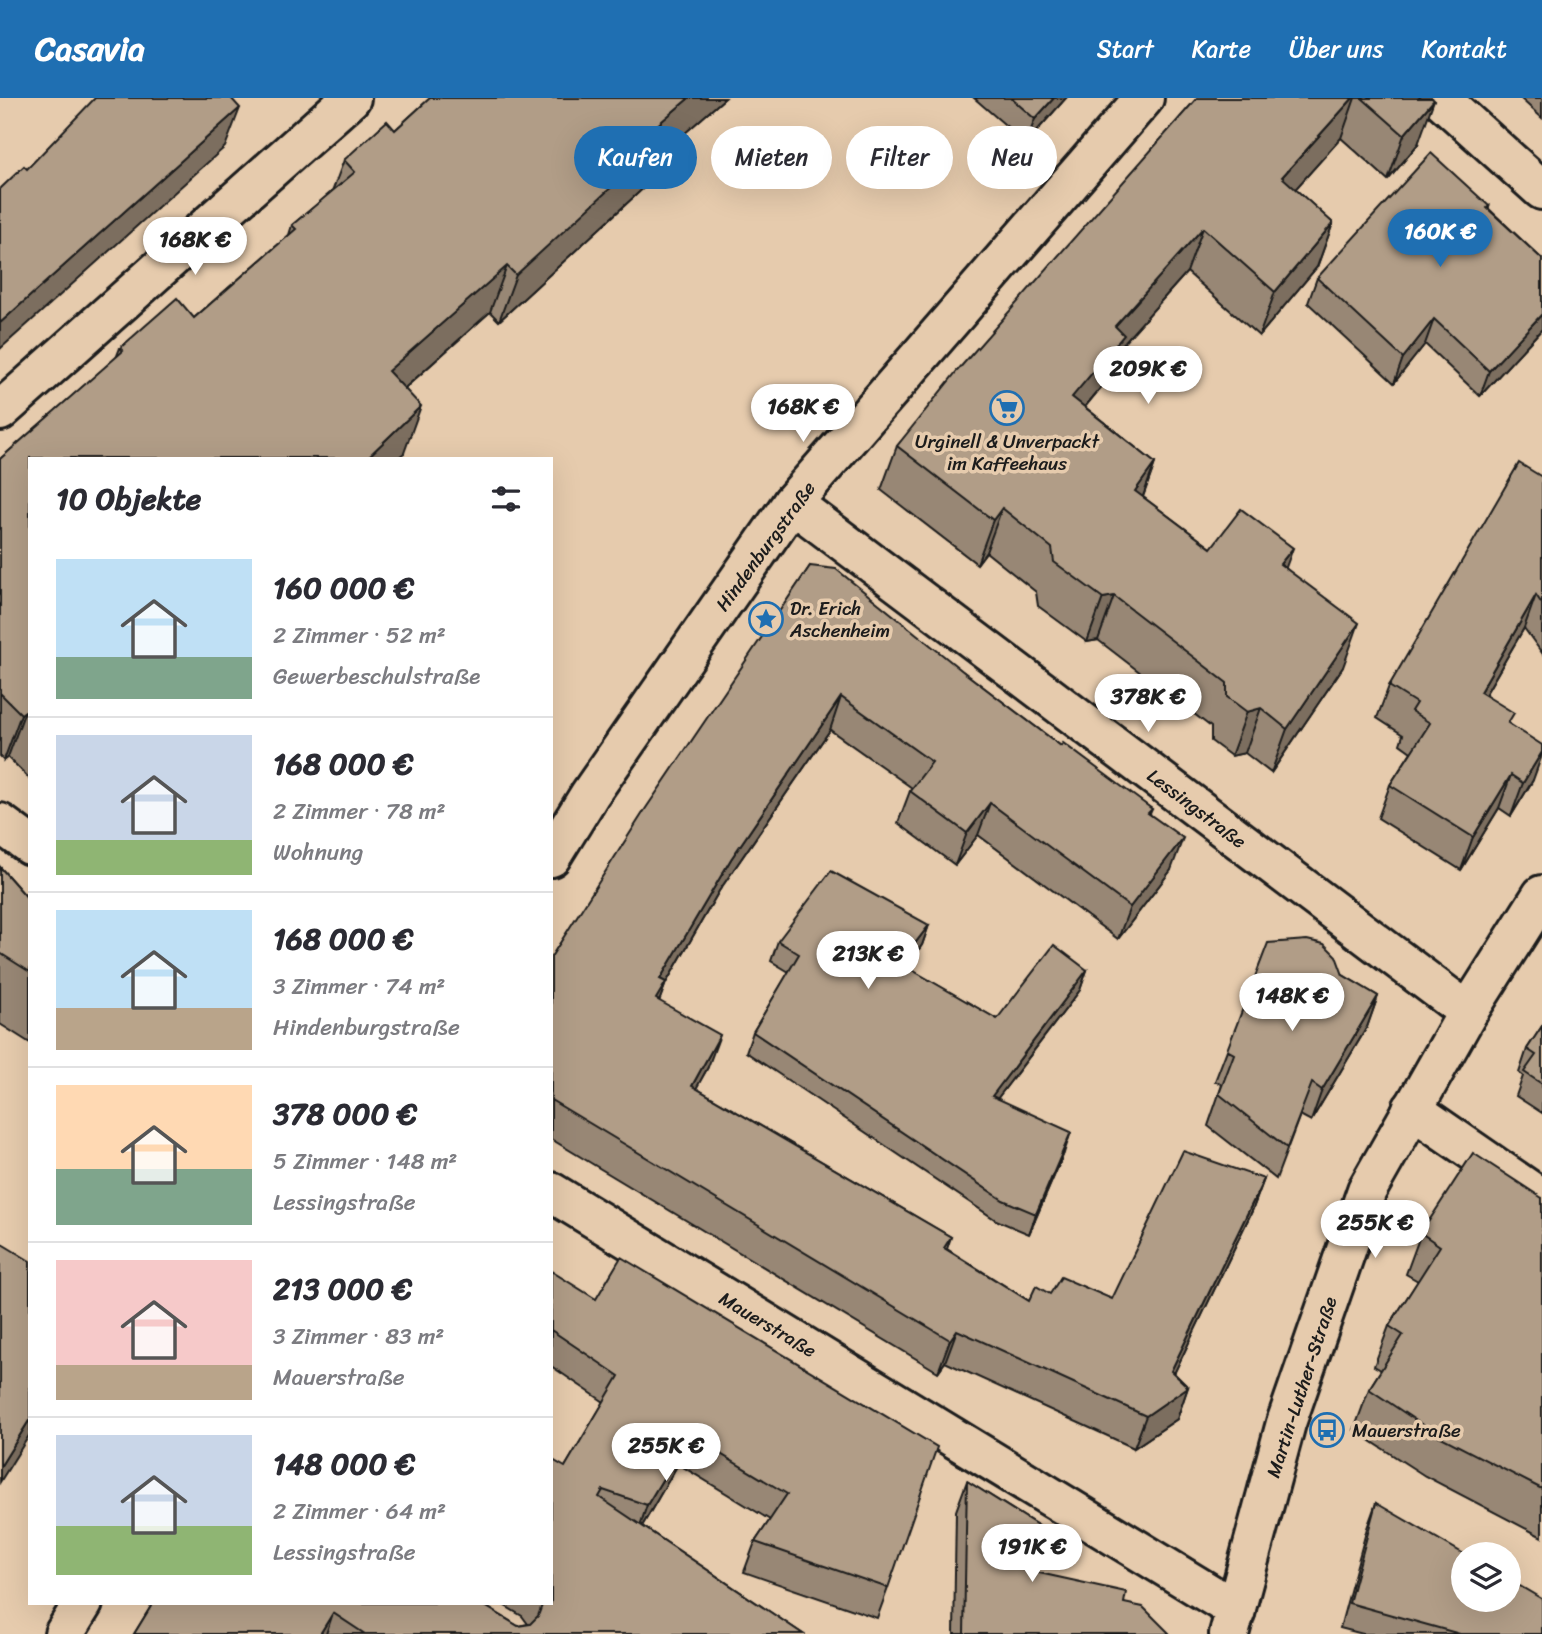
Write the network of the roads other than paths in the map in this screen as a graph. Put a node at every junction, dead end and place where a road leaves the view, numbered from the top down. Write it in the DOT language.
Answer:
graph roads {
  1 [pos="351,98"];
  2 [pos="1144,98"];
  3 [pos="1440,98"];
  4 [pos="1542,190"];
  5 [pos="0,411"];
  6 [pos="792,503"];
  7 [pos="0,823"];
  8 [pos="28,844"];
  9 [pos="553,854"];
  10 [pos="1542,895"];
  11 [pos="1468,1012"];
  12 [pos="1412,1109"];
  13 [pos="553,1193"];
  14 [pos="1542,1199"];
  15 [pos="82,1605"];
  16 [pos="1232,1622"];
  17 [pos="64,1634"];
  1 -- 5 [label="street"];
  2 -- 6 [label="street, Hindenburgstraße"];
  3 -- 4 [label="street"];
  6 -- 9 [label="street, Hindenburgstraße"];
  6 -- 11 [label="street, Lessingstraße"];
  7 -- 8 [label="street"];
  10 -- 11 [label="street, Martin-Luther-Straße"];
  11 -- 12 [label="street, Martin-Luther-Straße"];
  12 -- 14 [label="street"];
  12 -- 16 [label="street, Martin-Luther-Straße"];
  13 -- 16 [label="street, Mauerstraße"];
  15 -- 17 [label="street"];
}
